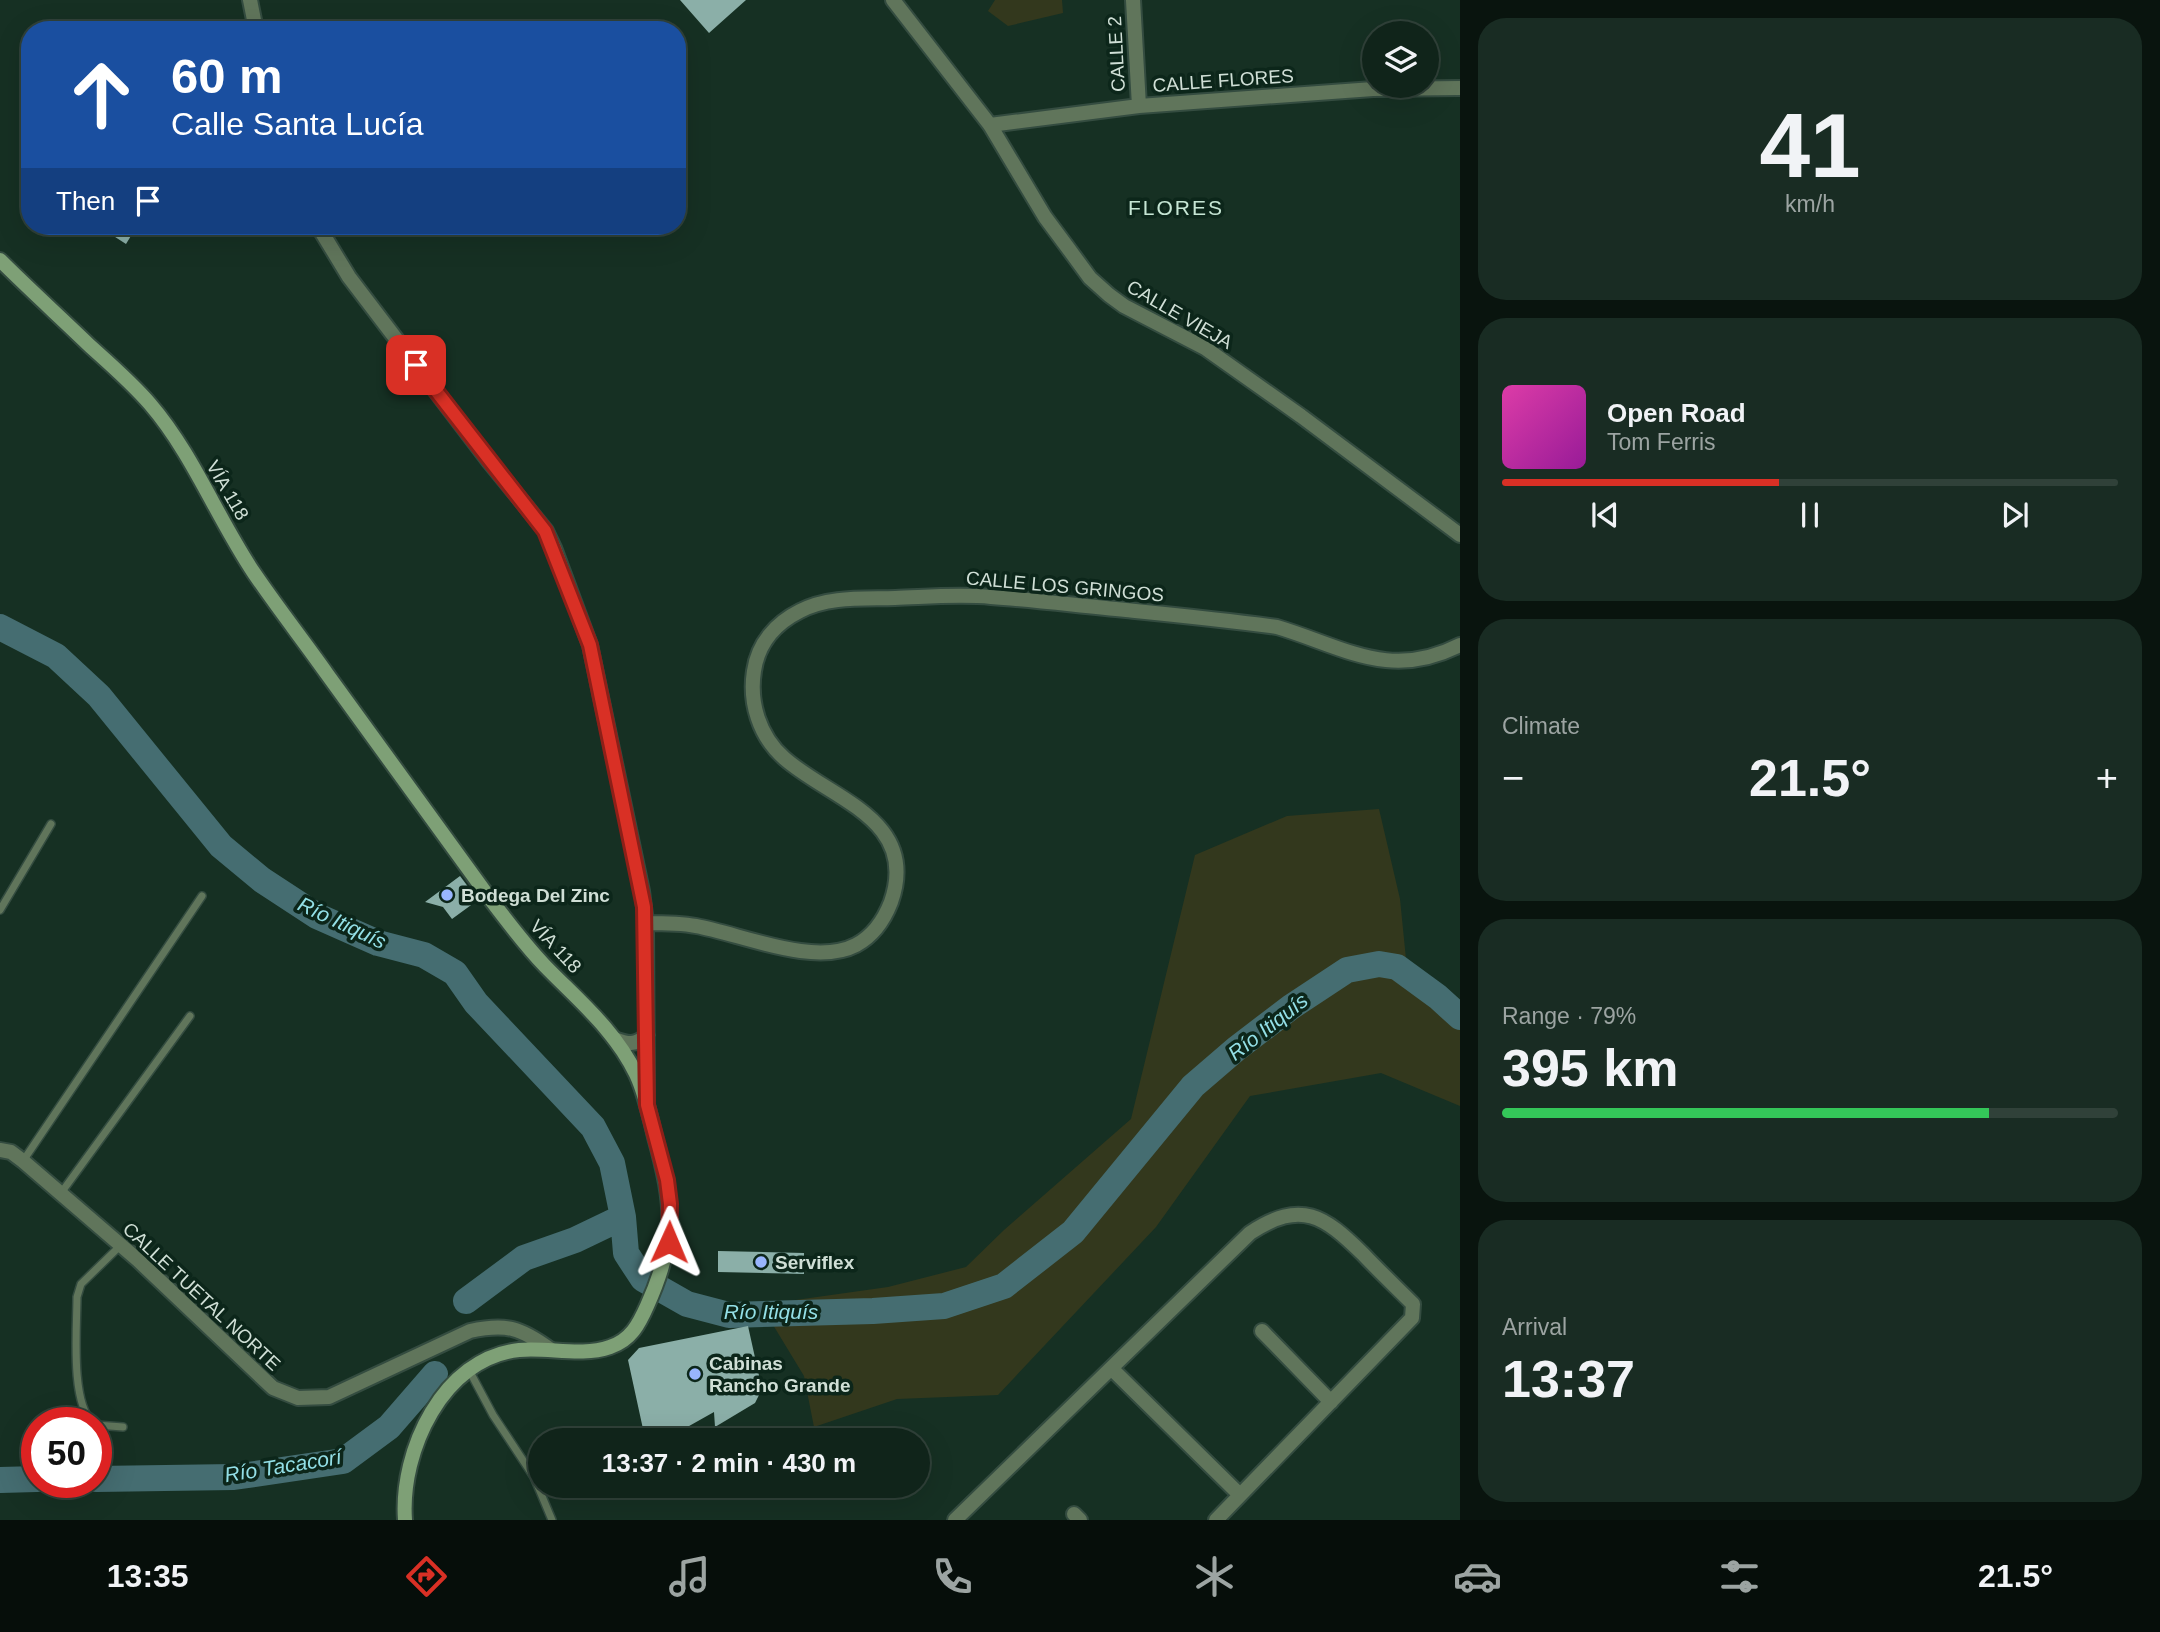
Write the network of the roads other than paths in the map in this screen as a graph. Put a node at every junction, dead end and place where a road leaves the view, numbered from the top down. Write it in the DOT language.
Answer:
graph roads {
  1 [pos="250,0"];
  2 [pos="1133,0"];
  3 [pos="901,2"];
  4 [pos="254,21"];
  5 [pos="1460,88"];
  6 [pos="1139,106"];
  7 [pos="990,125"];
  8 [pos="323,235"];
  9 [pos="0,260"];
  10 [pos="1460,535"];
  11 [pos="1460,645"];
  12 [pos="51,824"];
  13 [pos="202,896"];
  14 [pos="0,910"];
  15 [pos="646,923"];
  16 [pos="190,1016"];
  17 [pos="646,1035"];
  18 [pos="614,1039"];
  19 [pos="647,1105"];
  20 [pos="0,1140"];
  21 [pos="11,1154"];
  22 [pos="61,1193"];
  23 [pos="121,1245"];
  24 [pos="1262,1331"];
  25 [pos="551,1350"];
  26 [pos="1112,1369"];
  27 [pos="470,1370"];
  28 [pos="1331,1402"];
  29 [pos="84,1407"];
  30 [pos="112,1426"];
  31 [pos="123,1427"];
  32 [pos="1240,1495"];
  33 [pos="405,1520"];
  34 [pos="552,1520"];
  35 [pos="955,1520"];
  36 [pos="1216,1520"];
  1 -- 4 [label="street"];
  2 -- 6 [label="street, CALLE 2"];
  3 -- 7 [label="street, CALLE VIEJA"];
  5 -- 6 [label="street, CALLE FLORES"];
  6 -- 7 [label="street, CALLE FLORES"];
  7 -- 10 [label="street, CALLE VIEJA"];
  8 -- 15 [label="street"];
  9 -- 18 [label="main road, VÍA 118"];
  11 -- 15 [label="street, CALLE LOS GRINGOS"];
  12 -- 14 [label="lane"];
  13 -- 21 [label="lane"];
  15 -- 17 [label="street"];
  16 -- 22 [label="lane"];
  17 -- 18 [label="street"];
  17 -- 19 [label="street"];
  18 -- 19 [label="main road, VÍA 118"];
  19 -- 25 [label="main road, VÍA 118"];
  20 -- 21 [label="street, CALLE TUETAL NORTE"];
  21 -- 22 [label="street, CALLE TUETAL NORTE"];
  22 -- 23 [label="street, CALLE TUETAL NORTE"];
  23 -- 25 [label="street, CALLE TUETAL NORTE"];
  23 -- 29 [label="lane"];
  24 -- 28 [label="street"];
  25 -- 27 [label="main road, VÍA 118"];
  26 -- 28 [label="street"];
  26 -- 32 [label="street"];
  26 -- 35 [label="street"];
  27 -- 33 [label="main road, VÍA 118"];
  27 -- 34 [label="lane"];
  28 -- 32 [label="street"];
  30 -- 31 [label="lane"];
  32 -- 36 [label="street"];
}
